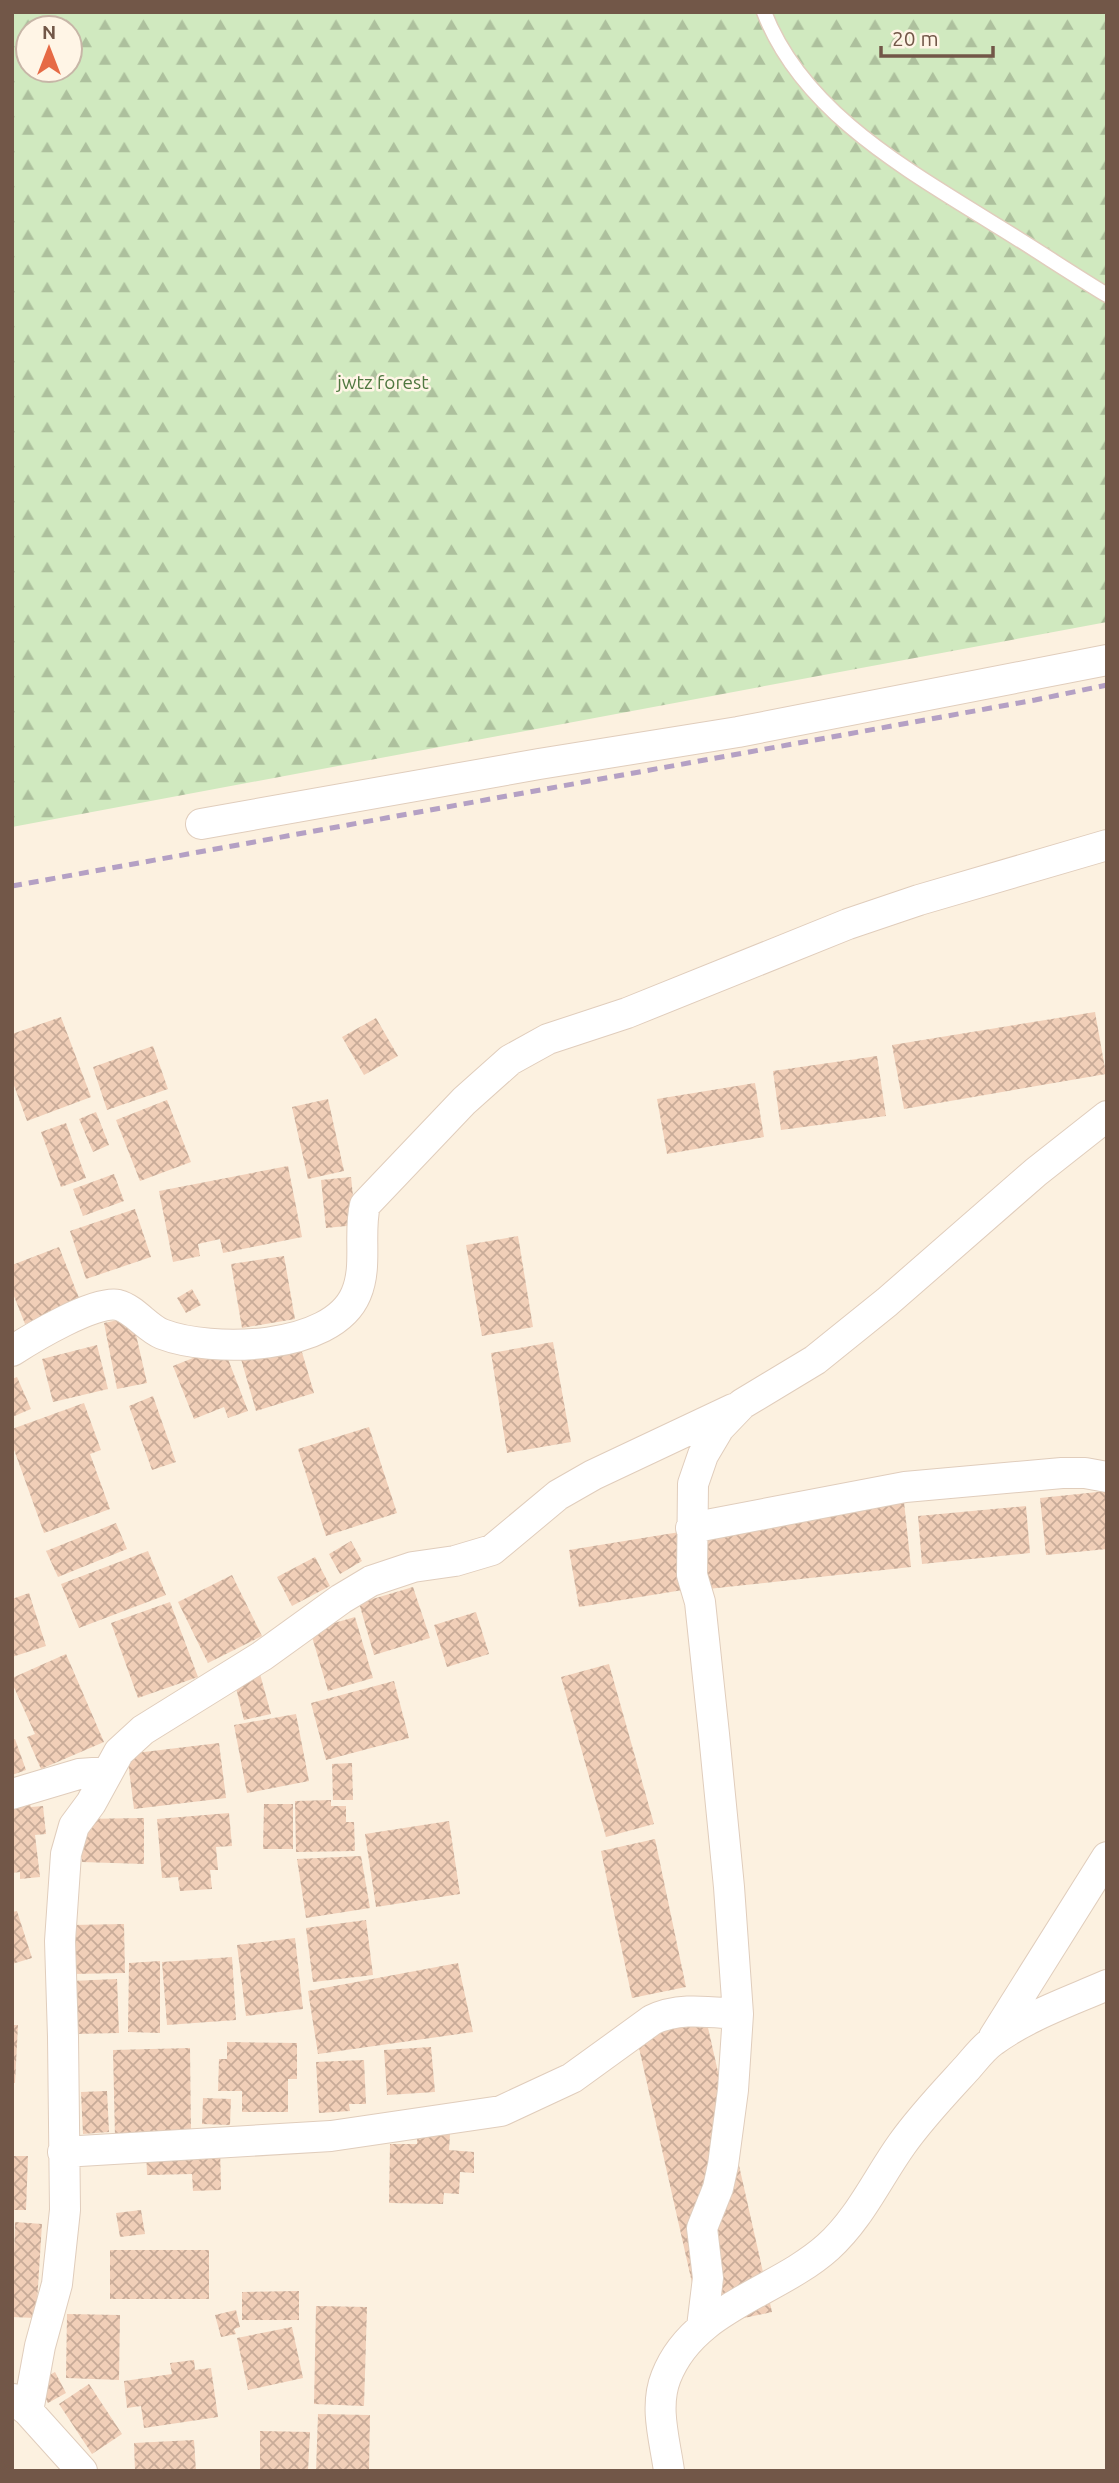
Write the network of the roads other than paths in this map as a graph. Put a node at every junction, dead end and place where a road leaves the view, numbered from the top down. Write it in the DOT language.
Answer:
graph roads {
  1 [pos="764,12"];
  2 [pos="1107,295"];
  3 [pos="1107,660"];
  4 [pos="201,824"];
  5 [pos="1107,845"];
  6 [pos="1107,1116"];
  7 [pos="12,1351"];
  8 [pos="743,1404"];
  9 [pos="1107,1477"];
  10 [pos="691,1528"];
  11 [pos="107,1772"];
  12 [pos="12,1794"];
  13 [pos="1107,1857"];
  14 [pos="1107,1985"];
  15 [pos="737,2014"];
  16 [pos="990,2043"];
  17 [pos="63,2152"];
  18 [pos="702,2327"];
  19 [pos="20,2405"];
  20 [pos="82,2471"];
  21 [pos="670,2471"];
  1 -- 2 [label="lane"];
  3 -- 4 [label="street"];
  5 -- 7 [label="street"];
  6 -- 8 [label="street"];
  8 -- 10 [label="street"];
  8 -- 11 [label="street"];
  9 -- 10 [label="street"];
  10 -- 15 [label="street"];
  11 -- 12 [label="street"];
  11 -- 17 [label="street"];
  13 -- 16 [label="street"];
  14 -- 16 [label="street"];
  15 -- 17 [label="street"];
  15 -- 18 [label="street"];
  16 -- 18 [label="street"];
  17 -- 19 [label="street"];
  18 -- 21 [label="street"];
  19 -- 20 [label="street"];
}
